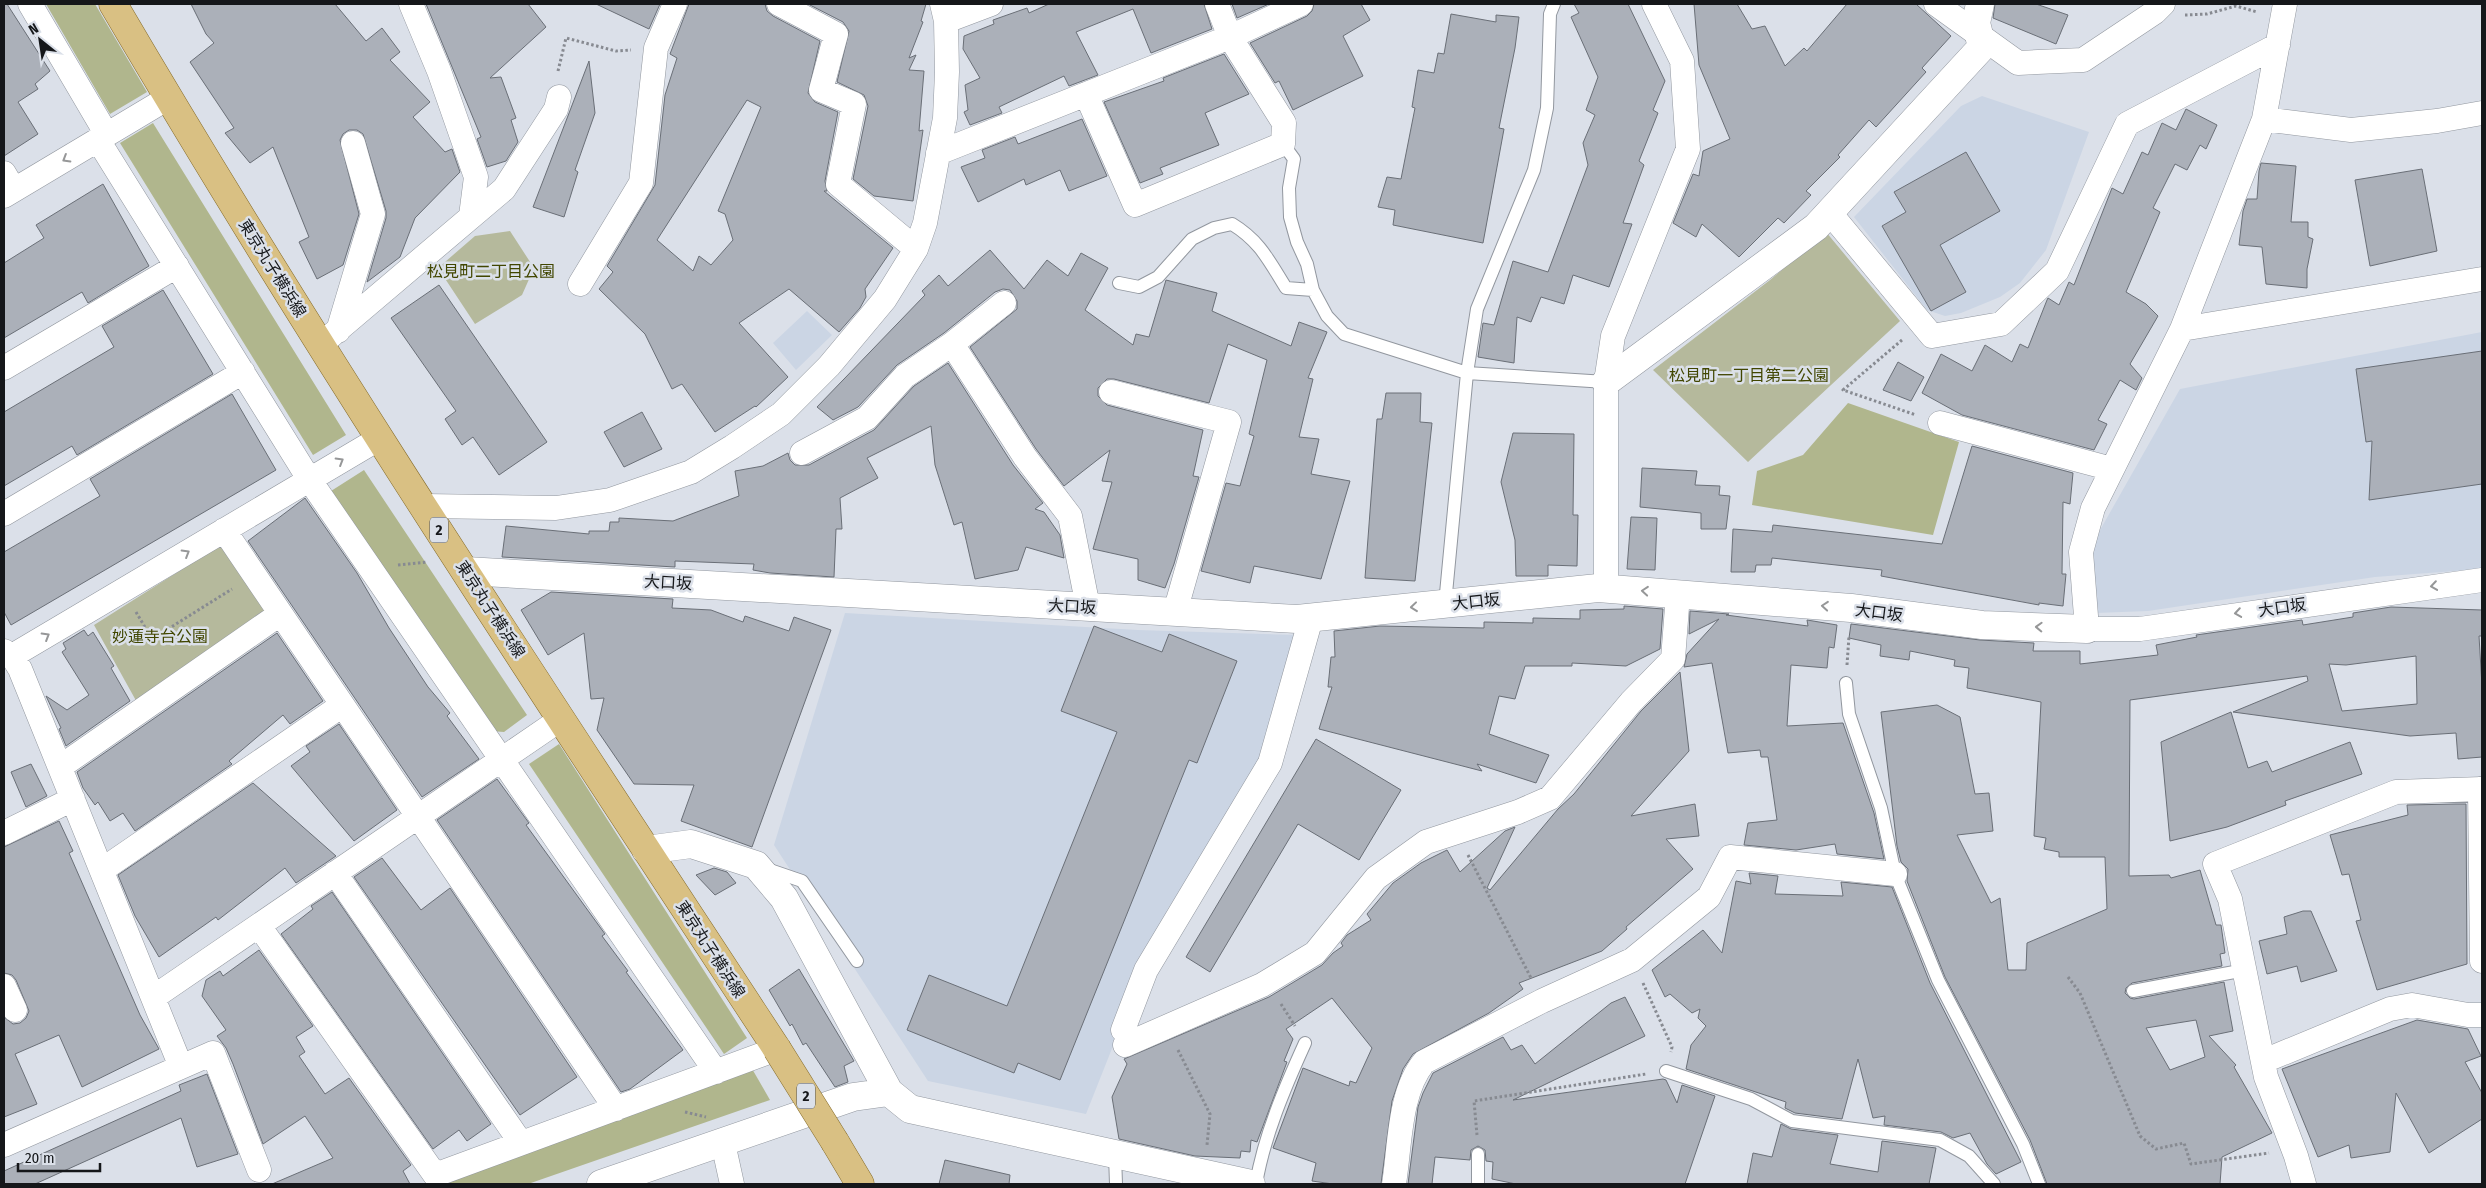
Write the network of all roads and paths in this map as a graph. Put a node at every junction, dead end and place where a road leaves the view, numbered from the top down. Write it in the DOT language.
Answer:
graph roads {
  1 [pos="30,4"];
  2 [pos="112,4"];
  3 [pos="411,4"];
  4 [pos="675,4"];
  5 [pos="779,4"];
  6 [pos="991,4"];
  7 [pos="1216,4"];
  8 [pos="1301,4"];
  9 [pos="1554,4"];
  10 [pos="1654,4"];
  11 [pos="1936,4"];
  12 [pos="1980,4"];
  13 [pos="2164,11"];
  14 [pos="944,12"];
  15 [pos="2279,13"];
  16 [pos="1979,36"];
  17 [pos="1230,37"];
  18 [pos="2278,45"];
  19 [pos="656,48"];
  20 [pos="1086,94"];
  21 [pos="559,97"];
  22 [pos="168,98"];
  23 [pos="2482,113"];
  24 [pos="2264,120"];
  25 [pos="103,138"];
  26 [pos="353,143"];
  27 [pos="1283,144"];
  28 [pos="938,153"];
  29 [pos="7,187"];
  30 [pos="1830,213"];
  31 [pos="471,216"];
  32 [pos="916,249"];
  33 [pos="177,266"];
  34 [pos="2482,278"];
  35 [pos="1119,283"];
  36 [pos="580,284"];
  37 [pos="1313,290"];
  38 [pos="1004,303"];
  39 [pos="1922,324"];
  40 [pos="2182,329"];
  41 [pos="329,338"];
  42 [pos="952,344"];
  43 [pos="4,368"];
  44 [pos="242,372"];
  45 [pos="1467,373"];
  46 [pos="1606,382"];
  47 [pos="1111,392"];
  48 [pos="1940,423"];
  49 [pos="380,438"];
  50 [pos="802,454"];
  51 [pos="2112,469"];
  52 [pos="309,479"];
  53 [pos="424,506"];
  54 [pos="4,514"];
  55 [pos="224,530"];
  56 [pos="466,571"];
  57 [pos="254,575"];
  58 [pos="2482,580"];
  59 [pos="1606,588"];
  60 [pos="122,591"];
  61 [pos="1678,594"];
  62 [pos="1445,604"];
  63 [pos="1088,607"];
  64 [pos="1851,608"];
  65 [pos="1175,612"];
  66 [pos="280,614"];
  67 [pos="1311,618"];
  68 [pos="2087,629"];
  69 [pos="8,654"];
  70 [pos="1846,683"];
  71 [pos="341,706"];
  72 [pos="562,718"];
  73 [pos="502,759"];
  74 [pos="60,767"];
  75 [pos="2481,789"];
  76 [pos="73,799"];
  77 [pos="416,817"];
  78 [pos="1456,830"];
  79 [pos="4,833"];
  80 [pos="646,850"];
  81 [pos="756,865"];
  82 [pos="102,870"];
  83 [pos="335,873"];
  84 [pos="1895,874"];
  85 [pos="259,926"];
  86 [pos="1632,960"];
  87 [pos="857,961"];
  88 [pos="2482,961"];
  89 [pos="2245,970"];
  90 [pos="2068,977"];
  91 [pos="1268,982"];
  92 [pos="4,986"];
  93 [pos="2133,991"];
  94 [pos="154,997"];
  95 [pos="1542,1001"];
  96 [pos="15,1010"];
  97 [pos="2482,1015"];
  98 [pos="1166,1027"];
  99 [pos="1305,1043"];
  100 [pos="777,1049"];
  101 [pos="2264,1061"];
  102 [pos="181,1067"];
  103 [pos="1666,1071"];
  104 [pos="716,1072"];
  105 [pos="889,1092"];
  106 [pos="638,1100"];
  107 [pos="616,1109"];
  108 [pos="719,1131"];
  109 [pos="521,1144"];
  110 [pos="4,1145"];
  111 [pos="2294,1150"];
  112 [pos="1478,1154"];
  113 [pos="1115,1155"];
  114 [pos="1204,1174"];
  115 [pos="262,1177"];
  116 [pos="601,1184"];
  117 [pos="732,1184"];
  118 [pos="860,1184"];
  119 [pos="1116,1184"];
  120 [pos="1251,1184"];
  121 [pos="1256,1184"];
  122 [pos="1394,1184"];
  123 [pos="1478,1184"];
  124 [pos="1994,1184"];
  125 [pos="2039,1184"];
  126 [pos="2304,1184"];
  1 -- 25 [label="street"];
  2 -- 22 [label="main road, 東京丸子横浜線 / 2"];
  3 -- 31 [label="street"];
  4 -- 19 [label="street"];
  5 -- 32 [label="street"];
  6 -- 14 [label="street"];
  7 -- 17 [label="street"];
  8 -- 17 [label="street"];
  9 -- 45 [label="lane"];
  10 -- 46 [label="street"];
  11 -- 16 [label="street"];
  12 -- 16 [label="street"];
  13 -- 15 [label="path"];
  13 -- 16 [label="street"];
  14 -- 28 [label="street"];
  15 -- 18 [label="street"];
  16 -- 30 [label="street"];
  17 -- 20 [label="street"];
  17 -- 27 [label="street"];
  18 -- 24 [label="street"];
  18 -- 39 [label="street"];
  19 -- 21 [label="path"];
  19 -- 36 [label="street"];
  20 -- 27 [label="street"];
  20 -- 28 [label="street"];
  21 -- 31 [label="street"];
  22 -- 25 [label="street"];
  22 -- 41 [label="main road, 東京丸子横浜線 / 2"];
  23 -- 24 [label="street"];
  24 -- 40 [label="street"];
  25 -- 29 [label="street, one-way"];
  25 -- 33 [label="street"];
  26 -- 41 [label="street"];
  27 -- 37 [label="lane"];
  28 -- 32 [label="street"];
  30 -- 39 [label="street"];
  30 -- 46 [label="street"];
  31 -- 41 [label="street"];
  32 -- 53 [label="street"];
  33 -- 43 [label="street"];
  33 -- 44 [label="street"];
  34 -- 40 [label="street"];
  35 -- 37 [label="lane"];
  37 -- 45 [label="lane"];
  38 -- 42 [label="street"];
  39 -- 48 [label="path"];
  40 -- 51 [label="street"];
  41 -- 49 [label="main road, 東京丸子横浜線 / 2"];
  42 -- 50 [label="street"];
  42 -- 63 [label="street"];
  44 -- 52 [label="street"];
  44 -- 54 [label="street"];
  45 -- 46 [label="lane"];
  45 -- 62 [label="lane"];
  46 -- 59 [label="street"];
  47 -- 65 [label="street"];
  48 -- 51 [label="street"];
  52 -- 49 [label="street, one-way"];
  49 -- 53 [label="main road, 東京丸子横浜線 / 2"];
  51 -- 68 [label="street"];
  52 -- 55 [label="street"];
  52 -- 73 [label="street"];
  53 -- 56 [label="main road, 東京丸子横浜線 / 2"];
  55 -- 57 [label="street"];
  60 -- 55 [label="street, one-way"];
  56 -- 63 [label="street, 大口坂"];
  56 -- 72 [label="main road, 東京丸子横浜線 / 2"];
  57 -- 60 [label="path"];
  57 -- 66 [label="street"];
  58 -- 68 [label="street, 大口坂, one-way"];
  61 -- 59 [label="street, 大口坂, one-way"];
  59 -- 62 [label="street, 大口坂"];
  69 -- 60 [label="street, one-way"];
  64 -- 61 [label="street, 大口坂, one-way"];
  61 -- 78 [label="street"];
  62 -- 67 [label="street, 大口坂, one-way"];
  63 -- 65 [label="street, 大口坂"];
  68 -- 64 [label="street, 大口坂, one-way"];
  64 -- 70 [label="path"];
  65 -- 67 [label="street, 大口坂"];
  66 -- 71 [label="street"];
  66 -- 74 [label="street"];
  67 -- 98 [label="street"];
  69 -- 74 [label="street"];
  70 -- 84 [label="lane"];
  71 -- 77 [label="street"];
  71 -- 82 [label="street"];
  72 -- 73 [label="street"];
  72 -- 80 [label="main road, 東京丸子横浜線 / 2"];
  73 -- 77 [label="street"];
  73 -- 104 [label="street"];
  74 -- 76 [label="street"];
  75 -- 88 [label="street"];
  75 -- 89 [label="street"];
  76 -- 79 [label="street"];
  76 -- 82 [label="street"];
  77 -- 83 [label="street"];
  77 -- 107 [label="street"];
  78 -- 91 [label="street"];
  78 -- 95 [label="path"];
  80 -- 81 [label="street"];
  80 -- 100 [label="main road, 東京丸子横浜線 / 2"];
  81 -- 87 [label="lane"];
  81 -- 105 [label="street"];
  82 -- 94 [label="street"];
  83 -- 85 [label="street"];
  83 -- 109 [label="street"];
  84 -- 86 [label="street"];
  84 -- 125 [label="lane"];
  85 -- 94 [label="street"];
  85 -- 109 [label="street"];
  86 -- 95 [label="street"];
  86 -- 103 [label="path"];
  89 -- 93 [label="lane"];
  89 -- 101 [label="street"];
  90 -- 111 [label="path"];
  91 -- 98 [label="street"];
  91 -- 99 [label="path"];
  92 -- 96 [label="street"];
  94 -- 102 [label="street"];
  95 -- 122 [label="street"];
  97 -- 101 [label="street"];
  98 -- 114 [label="path"];
  99 -- 121 [label="lane"];
  100 -- 104 [label="street"];
  100 -- 118 [label="main road, 東京丸子横浜線 / 2, bridge"];
  101 -- 111 [label="street"];
  102 -- 110 [label="street"];
  102 -- 115 [label="street"];
  103 -- 112 [label="path"];
  103 -- 124 [label="lane"];
  104 -- 106 [label="street"];
  105 -- 108 [label="street"];
  105 -- 113 [label="street"];
  106 -- 107 [label="street"];
  106 -- 108 [label="path"];
  107 -- 109 [label="street"];
  108 -- 116 [label="street"];
  108 -- 117 [label="street"];
  111 -- 126 [label="street"];
  112 -- 123 [label="lane"];
  113 -- 114 [label="street"];
  113 -- 119 [label="lane"];
  114 -- 120 [label="street"];
}
